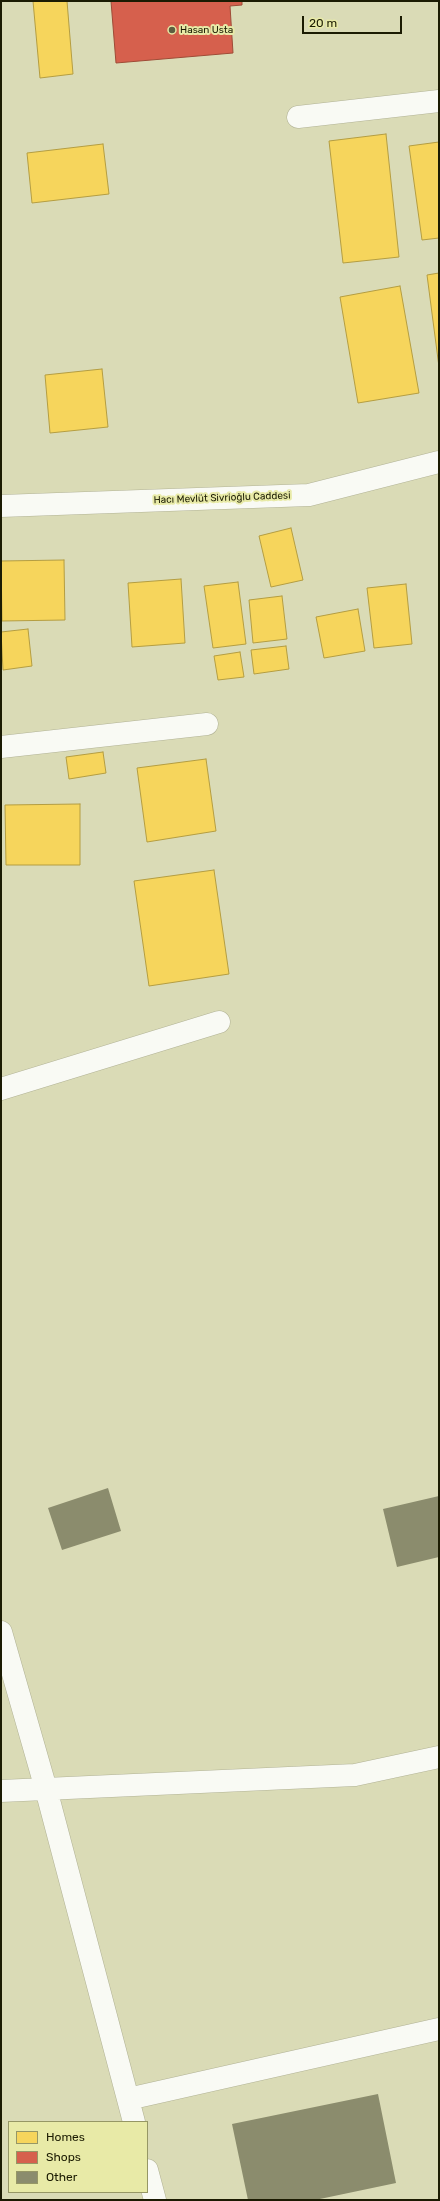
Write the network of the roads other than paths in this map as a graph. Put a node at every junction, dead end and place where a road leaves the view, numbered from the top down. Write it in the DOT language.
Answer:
graph roads {
  1 [pos="439,101"];
  2 [pos="298,118"];
  3 [pos="439,462"];
  4 [pos="1,506"];
  5 [pos="207,724"];
  6 [pos="1,747"];
  7 [pos="219,1022"];
  8 [pos="1,1089"];
  9 [pos="1,1632"];
  10 [pos="439,1757"];
  11 [pos="46,1789"];
  12 [pos="1,1791"];
  13 [pos="439,2029"];
  14 [pos="128,2099"];
  15 [pos="134,2121"];
  16 [pos="148,2174"];
  17 [pos="155,2200"];
  1 -- 2 [label="street"];
  3 -- 4 [label="street, Hacı Mevlüt Sivrioğlu Caddesi"];
  5 -- 6 [label="street"];
  7 -- 8 [label="street"];
  9 -- 11 [label="street"];
  10 -- 11 [label="street"];
  11 -- 12 [label="street"];
  11 -- 14 [label="street"];
  13 -- 14 [label="street"];
  14 -- 15 [label="street"];
  16 -- 17 [label="street"];
}
